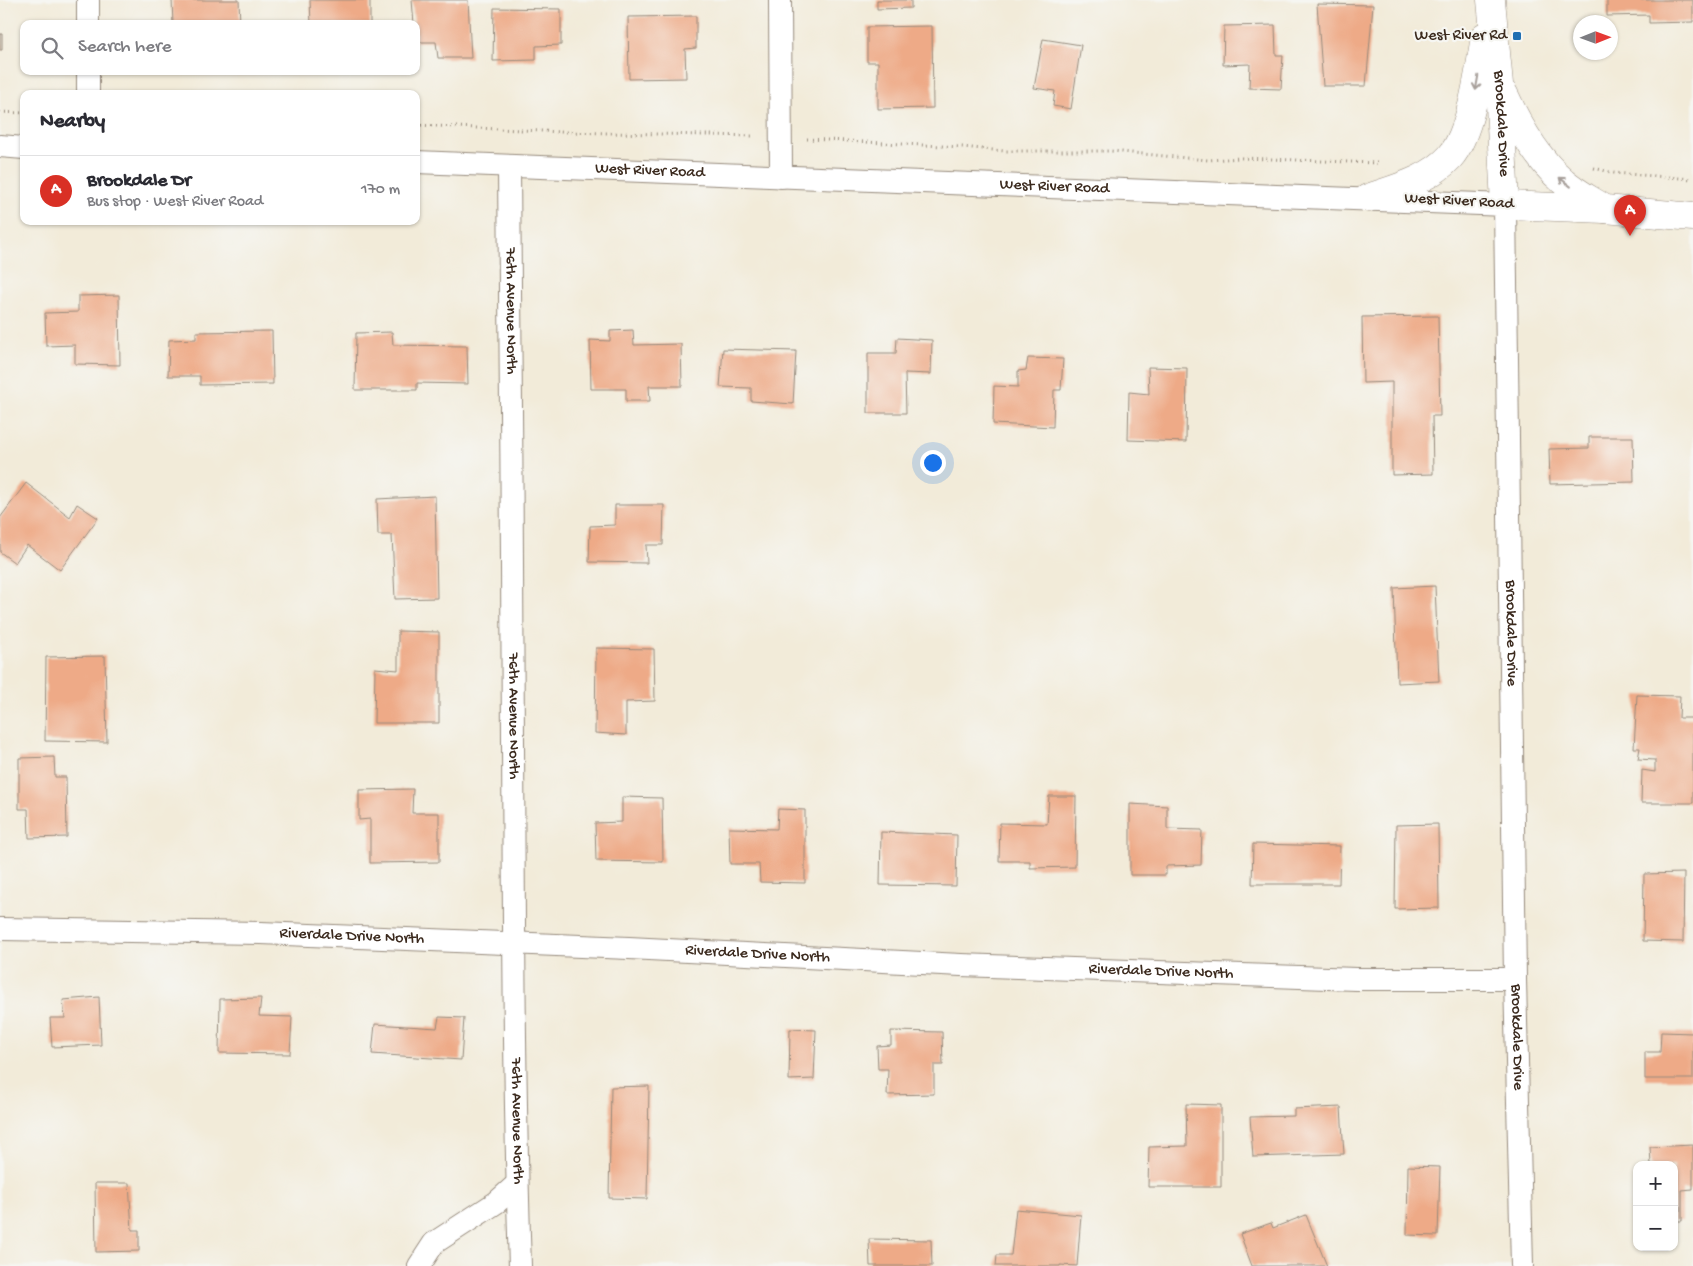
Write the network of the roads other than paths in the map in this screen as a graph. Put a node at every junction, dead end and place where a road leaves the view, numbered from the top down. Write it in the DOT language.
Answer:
graph roads {
  1 [pos="88,0"];
  2 [pos="780,0"];
  3 [pos="1491,0"];
  4 [pos="88,20"];
  5 [pos="88,75"];
  6 [pos="1499,84"];
  7 [pos="88,90"];
  8 [pos="0,146"];
  9 [pos="20,148"];
  10 [pos="420,162"];
  11 [pos="509,166"];
  12 [pos="781,177"];
  13 [pos="1368,198"];
  14 [pos="1505,204"];
  15 [pos="1605,209"];
  16 [pos="1693,217"];
  17 [pos="0,929"];
  18 [pos="514,944"];
  19 [pos="1515,979"];
  20 [pos="517,1184"];
  21 [pos="419,1266"];
  22 [pos="520,1266"];
  23 [pos="1522,1266"];
  1 -- 4 [label="street"];
  2 -- 12 [label="street"];
  3 -- 6 [label="street, Brookdale Drive"];
  3 -- 13 [label="street, one-way"];
  5 -- 7 [label="street"];
  6 -- 14 [label="street, Brookdale Drive"];
  15 -- 6 [label="street, one-way"];
  8 -- 9 [label="street"];
  10 -- 11 [label="street, West River Road"];
  11 -- 12 [label="street, West River Road"];
  11 -- 18 [label="street, 76th Avenue North"];
  12 -- 13 [label="street, West River Road"];
  13 -- 14 [label="street, West River Road"];
  14 -- 15 [label="street, West River Road"];
  14 -- 19 [label="street, Brookdale Drive"];
  15 -- 16 [label="street, West River Road"];
  17 -- 18 [label="street, Riverdale Drive North"];
  18 -- 19 [label="street, Riverdale Drive North"];
  18 -- 20 [label="street, 76th Avenue North"];
  19 -- 23 [label="street, Brookdale Drive"];
  20 -- 21 [label="street"];
  20 -- 22 [label="street, 76th Avenue North"];
}
